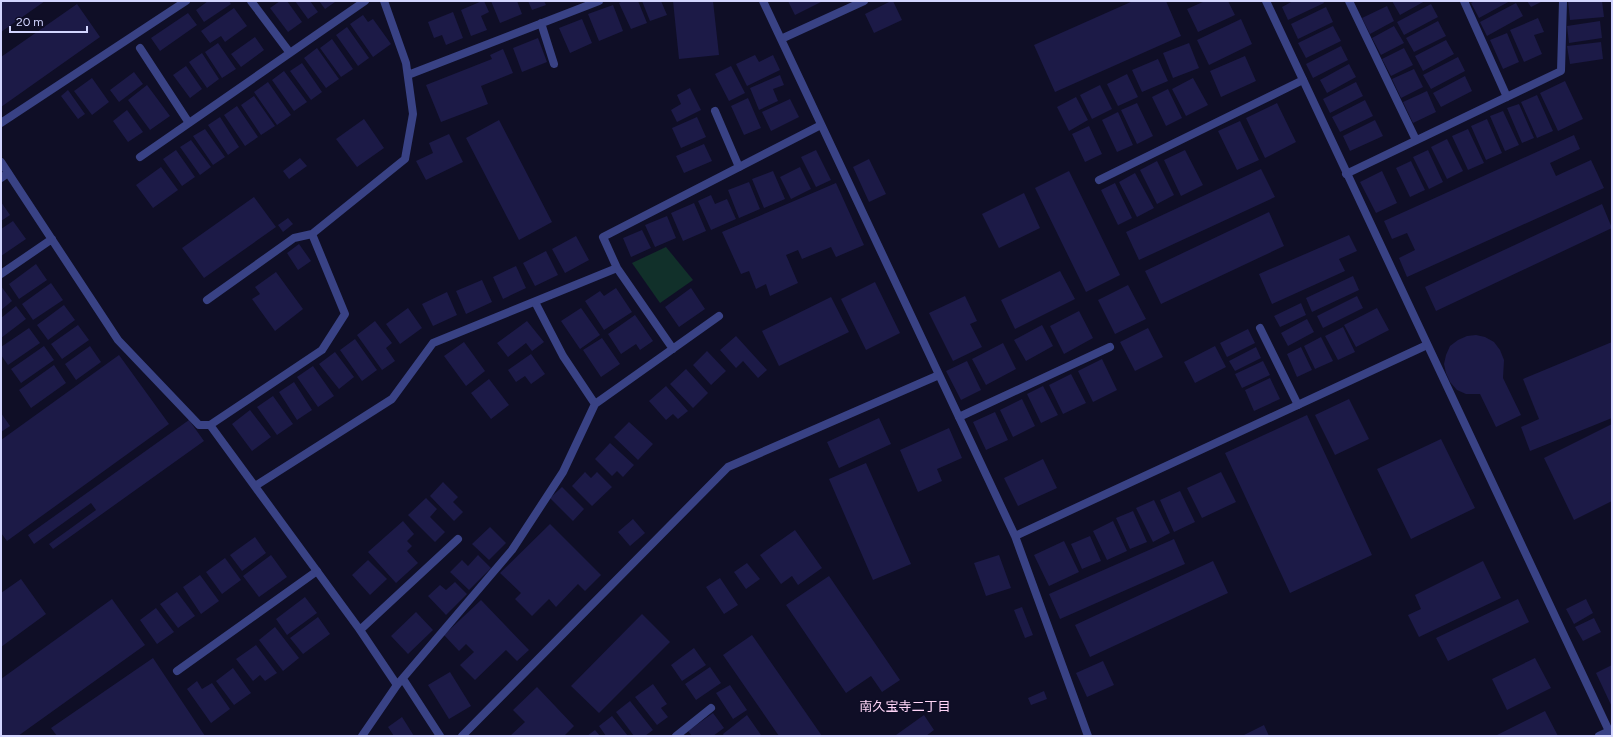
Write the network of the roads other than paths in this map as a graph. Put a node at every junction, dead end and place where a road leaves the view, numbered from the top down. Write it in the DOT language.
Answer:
graph roads {
  1 [pos="186,1"];
  2 [pos="251,1"];
  3 [pos="365,1"];
  4 [pos="384,1"];
  5 [pos="599,1"];
  6 [pos="763,1"];
  7 [pos="864,1"];
  8 [pos="1266,1"];
  9 [pos="1349,1"];
  10 [pos="1464,1"];
  11 [pos="1563,1"];
  12 [pos="541,23"];
  13 [pos="781,39"];
  14 [pos="140,48"];
  15 [pos="290,53"];
  16 [pos="554,64"];
  17 [pos="408,75"];
  18 [pos="1303,80"];
  19 [pos="1507,97"];
  20 [pos="715,111"];
  21 [pos="1,123"];
  22 [pos="189,123"];
  23 [pos="821,125"];
  24 [pos="1416,140"];
  25 [pos="140,157"];
  26 [pos="1,162"];
  27 [pos="739,167"];
  28 [pos="1346,174"];
  29 [pos="4,175"];
  30 [pos="1099,180"];
  31 [pos="312,234"];
  32 [pos="52,239"];
  33 [pos="617,268"];
  34 [pos="1,274"];
  35 [pos="207,300"];
  36 [pos="535,302"];
  37 [pos="719,316"];
  38 [pos="1260,328"];
  39 [pos="1427,345"];
  40 [pos="1110,347"];
  41 [pos="673,349"];
  42 [pos="939,375"];
  43 [pos="595,404"];
  44 [pos="1298,405"];
  45 [pos="959,417"];
  46 [pos="210,425"];
  47 [pos="255,486"];
  48 [pos="1015,536"];
  49 [pos="458,538"];
  50 [pos="317,571"];
  51 [pos="360,630"];
  52 [pos="177,671"];
  53 [pos="400,682"];
  54 [pos="711,708"];
  55 [pos="1611,731"];
  56 [pos="362,736"];
  57 [pos="440,736"];
  58 [pos="462,736"];
  59 [pos="676,736"];
  60 [pos="1088,736"];
  61 [pos="1599,736"];
  1 -- 21 [label="street"];
  2 -- 15 [label="street"];
  3 -- 15 [label="street"];
  4 -- 17 [label="street"];
  5 -- 12 [label="street"];
  6 -- 13 [label="street"];
  7 -- 13 [label="street"];
  8 -- 18 [label="street"];
  9 -- 24 [label="street"];
  10 -- 19 [label="street"];
  11 -- 19 [label="street"];
  12 -- 16 [label="street"];
  12 -- 17 [label="street"];
  13 -- 23 [label="street"];
  14 -- 22 [label="street"];
  15 -- 22 [label="street"];
  17 -- 31 [label="street"];
  18 -- 28 [label="street"];
  18 -- 30 [label="street"];
  19 -- 24 [label="street"];
  20 -- 27 [label="street"];
  22 -- 25 [label="street"];
  23 -- 27 [label="street"];
  23 -- 42 [label="street"];
  24 -- 28 [label="street"];
  26 -- 29 [label="street"];
  27 -- 33 [label="street"];
  28 -- 39 [label="street"];
  29 -- 32 [label="street"];
  31 -- 35 [label="street"];
  31 -- 46 [label="street"];
  32 -- 34 [label="street"];
  32 -- 46 [label="street"];
  33 -- 36 [label="street"];
  33 -- 41 [label="street"];
  36 -- 43 [label="street"];
  36 -- 47 [label="street"];
  37 -- 41 [label="street"];
  38 -- 44 [label="street"];
  39 -- 44 [label="street"];
  39 -- 55 [label="street"];
  40 -- 45 [label="street"];
  41 -- 43 [label="street"];
  42 -- 45 [label="street"];
  42 -- 58 [label="street"];
  43 -- 53 [label="street"];
  44 -- 48 [label="street"];
  45 -- 48 [label="street"];
  46 -- 47 [label="street"];
  47 -- 50 [label="street"];
  48 -- 60 [label="street"];
  49 -- 51 [label="street"];
  50 -- 51 [label="street"];
  50 -- 52 [label="street"];
  51 -- 53 [label="street"];
  53 -- 56 [label="street"];
  53 -- 57 [label="street"];
  54 -- 59 [label="street"];
  55 -- 61 [label="street"];
}
